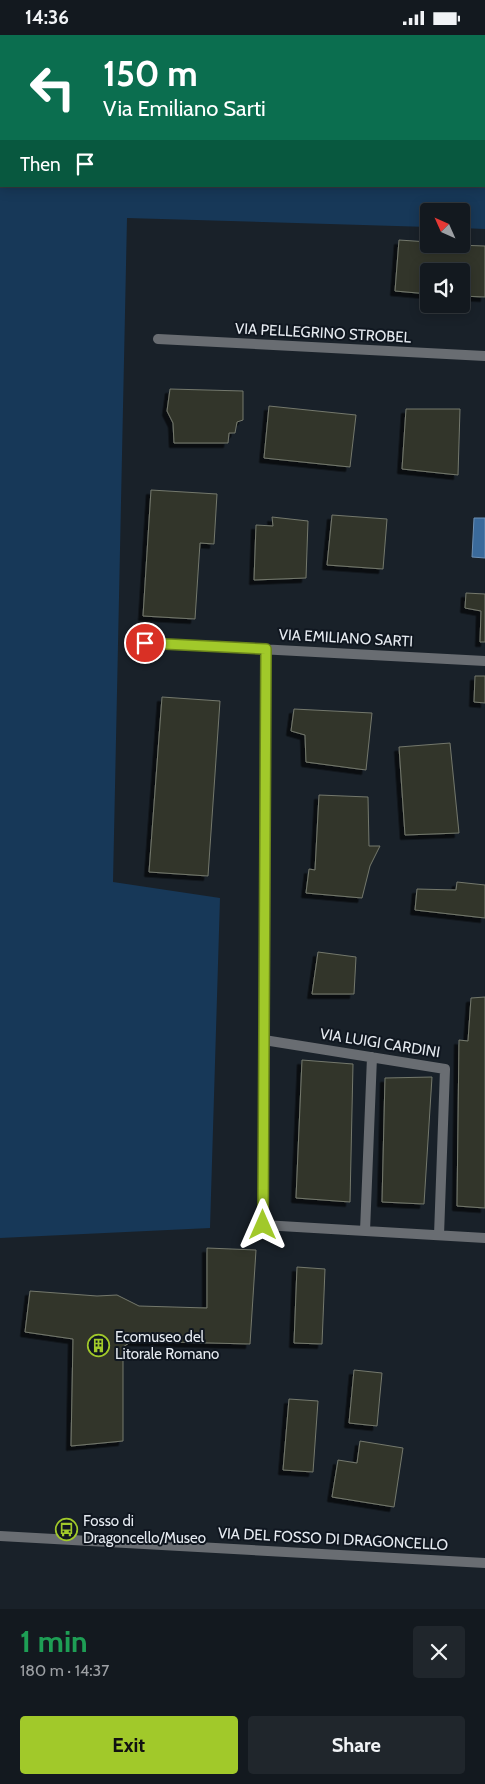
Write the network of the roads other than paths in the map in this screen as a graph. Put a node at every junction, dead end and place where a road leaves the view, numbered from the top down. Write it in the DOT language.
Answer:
graph roads {
  1 [pos="158,339"];
  2 [pos="485,357"];
  3 [pos="145,643"];
  4 [pos="266,649"];
  5 [pos="485,661"];
  6 [pos="264,1040"];
  7 [pos="372,1057"];
  8 [pos="365,1231"];
  9 [pos="439,1235"];
  10 [pos="485,1238"];
  11 [pos="0,1536"];
  12 [pos="485,1563"];
  1 -- 2 [label="street, VIA PELLEGRINO STROBEL"];
  3 -- 4 [label="street, VIA EMILIANO SARTI"];
  4 -- 5 [label="street, VIA EMILIANO SARTI"];
  4 -- 6 [label="street"];
  6 -- 7 [label="street, VIA LUIGI CARDINI"];
  6 -- 8 [label="street"];
  7 -- 8 [label="street"];
  7 -- 9 [label="street, VIA LUIGI CARDINI"];
  8 -- 9 [label="street"];
  9 -- 10 [label="street"];
  11 -- 12 [label="street, VIA DEL FOSSO DI DRAGONCELLO"];
}
